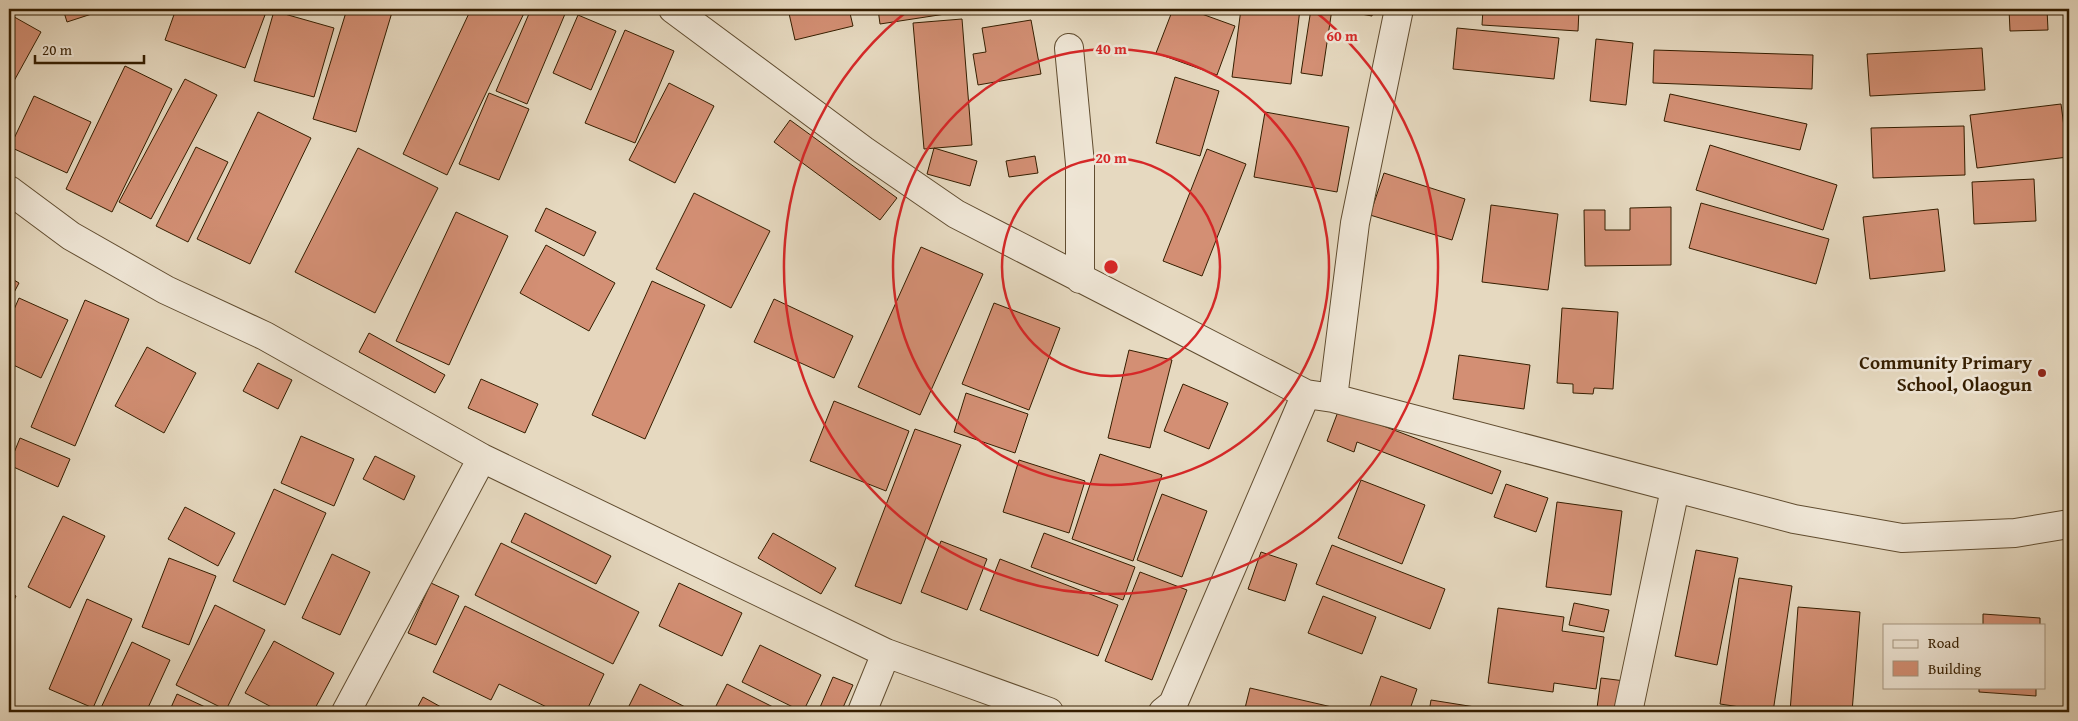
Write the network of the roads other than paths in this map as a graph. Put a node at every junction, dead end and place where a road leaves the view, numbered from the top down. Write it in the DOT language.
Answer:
graph roads {
  1 [pos="673,9"];
  2 [pos="1399,9"];
  3 [pos="1069,48"];
  4 [pos="9,190"];
  5 [pos="1080,280"];
  6 [pos="1306,394"];
  7 [pos="1333,398"];
  8 [pos="482,458"];
  9 [pos="1675,489"];
  10 [pos="2069,524"];
  11 [pos="886,653"];
  12 [pos="346,712"];
  13 [pos="862,712"];
  14 [pos="1050,712"];
  15 [pos="1163,712"];
  16 [pos="1628,712"];
  1 -- 5 [label="street"];
  2 -- 7 [label="street"];
  3 -- 5 [label="street"];
  4 -- 8 [label="street"];
  5 -- 6 [label="street"];
  6 -- 7 [label="street"];
  6 -- 15 [label="street"];
  7 -- 9 [label="street"];
  8 -- 11 [label="street"];
  8 -- 12 [label="street"];
  9 -- 10 [label="street"];
  9 -- 16 [label="street"];
  11 -- 13 [label="street"];
  11 -- 14 [label="street"];
}
